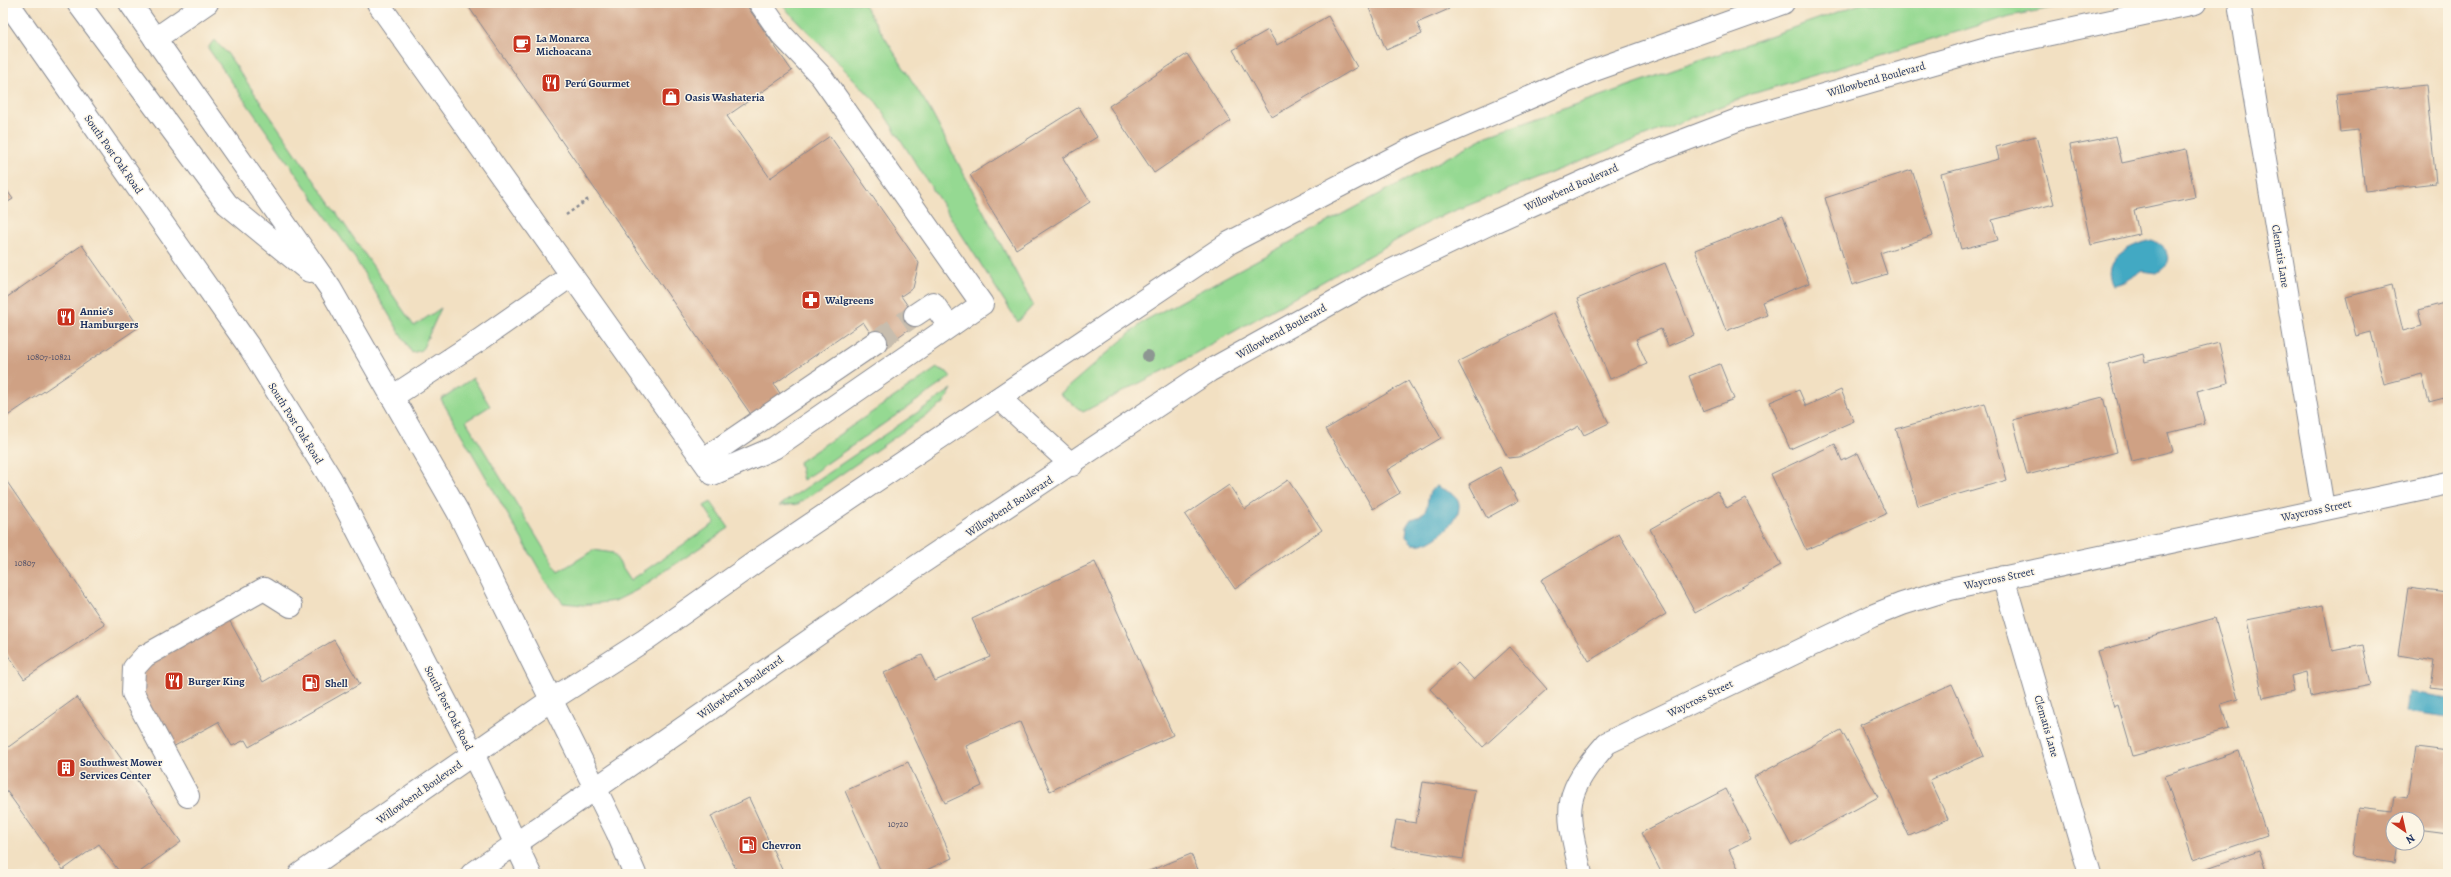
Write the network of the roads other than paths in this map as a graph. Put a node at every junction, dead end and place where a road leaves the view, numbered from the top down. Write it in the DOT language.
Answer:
graph roads {
  1 [pos="8,3"];
  2 [pos="78,3"];
  3 [pos="130,3"];
  4 [pos="207,3"];
  5 [pos="378,3"];
  6 [pos="760,3"];
  7 [pos="1783,3"];
  8 [pos="2194,3"];
  9 [pos="2239,3"];
  10 [pos="155,39"];
  11 [pos="572,275"];
  12 [pos="330,288"];
  13 [pos="915,315"];
  14 [pos="949,326"];
  15 [pos="876,342"];
  16 [pos="392,397"];
  17 [pos="998,398"];
  18 [pos="704,459"];
  19 [pos="1072,465"];
  20 [pos="2448,483"];
  21 [pos="2323,508"];
  22 [pos="2003,577"];
  23 [pos="291,606"];
  24 [pos="551,700"];
  25 [pos="472,754"];
  26 [pos="595,788"];
  27 [pos="188,796"];
  28 [pos="517,843"];
  29 [pos="300,874"];
  30 [pos="472,874"];
  31 [pos="530,874"];
  32 [pos="635,874"];
  33 [pos="1581,874"];
  34 [pos="2090,874"];
  1 -- 25 [label="main road, South Post Oak Road"];
  2 -- 12 [label="main road"];
  3 -- 10 [label="main road"];
  4 -- 10 [label="main road"];
  5 -- 11 [label="main road"];
  6 -- 14 [label="main road"];
  7 -- 17 [label="main road, Willowbend Boulevard"];
  8 -- 19 [label="main road, Willowbend Boulevard"];
  9 -- 21 [label="main road, Clematis Lane"];
  10 -- 12 [label="main road"];
  11 -- 16 [label="main road"];
  11 -- 18 [label="main road"];
  12 -- 16 [label="main road"];
  13 -- 14 [label="main road"];
  14 -- 18 [label="main road"];
  15 -- 18 [label="main road"];
  16 -- 24 [label="main road"];
  17 -- 19 [label="main road"];
  17 -- 24 [label="main road, Willowbend Boulevard"];
  19 -- 26 [label="main road, Willowbend Boulevard"];
  20 -- 21 [label="main road, Waycross Street"];
  21 -- 22 [label="main road, Waycross Street"];
  22 -- 33 [label="main road, Waycross Street"];
  22 -- 34 [label="main road, Clematis Lane"];
  23 -- 27 [label="main road"];
  24 -- 25 [label="main road, Willowbend Boulevard"];
  24 -- 26 [label="main road"];
  25 -- 28 [label="main road, South Post Oak Road"];
  25 -- 29 [label="main road, Willowbend Boulevard"];
  26 -- 28 [label="main road, Willowbend Boulevard"];
  26 -- 32 [label="main road"];
  28 -- 30 [label="main road, Willowbend Boulevard"];
  28 -- 31 [label="main road, South Post Oak Road"];
}
